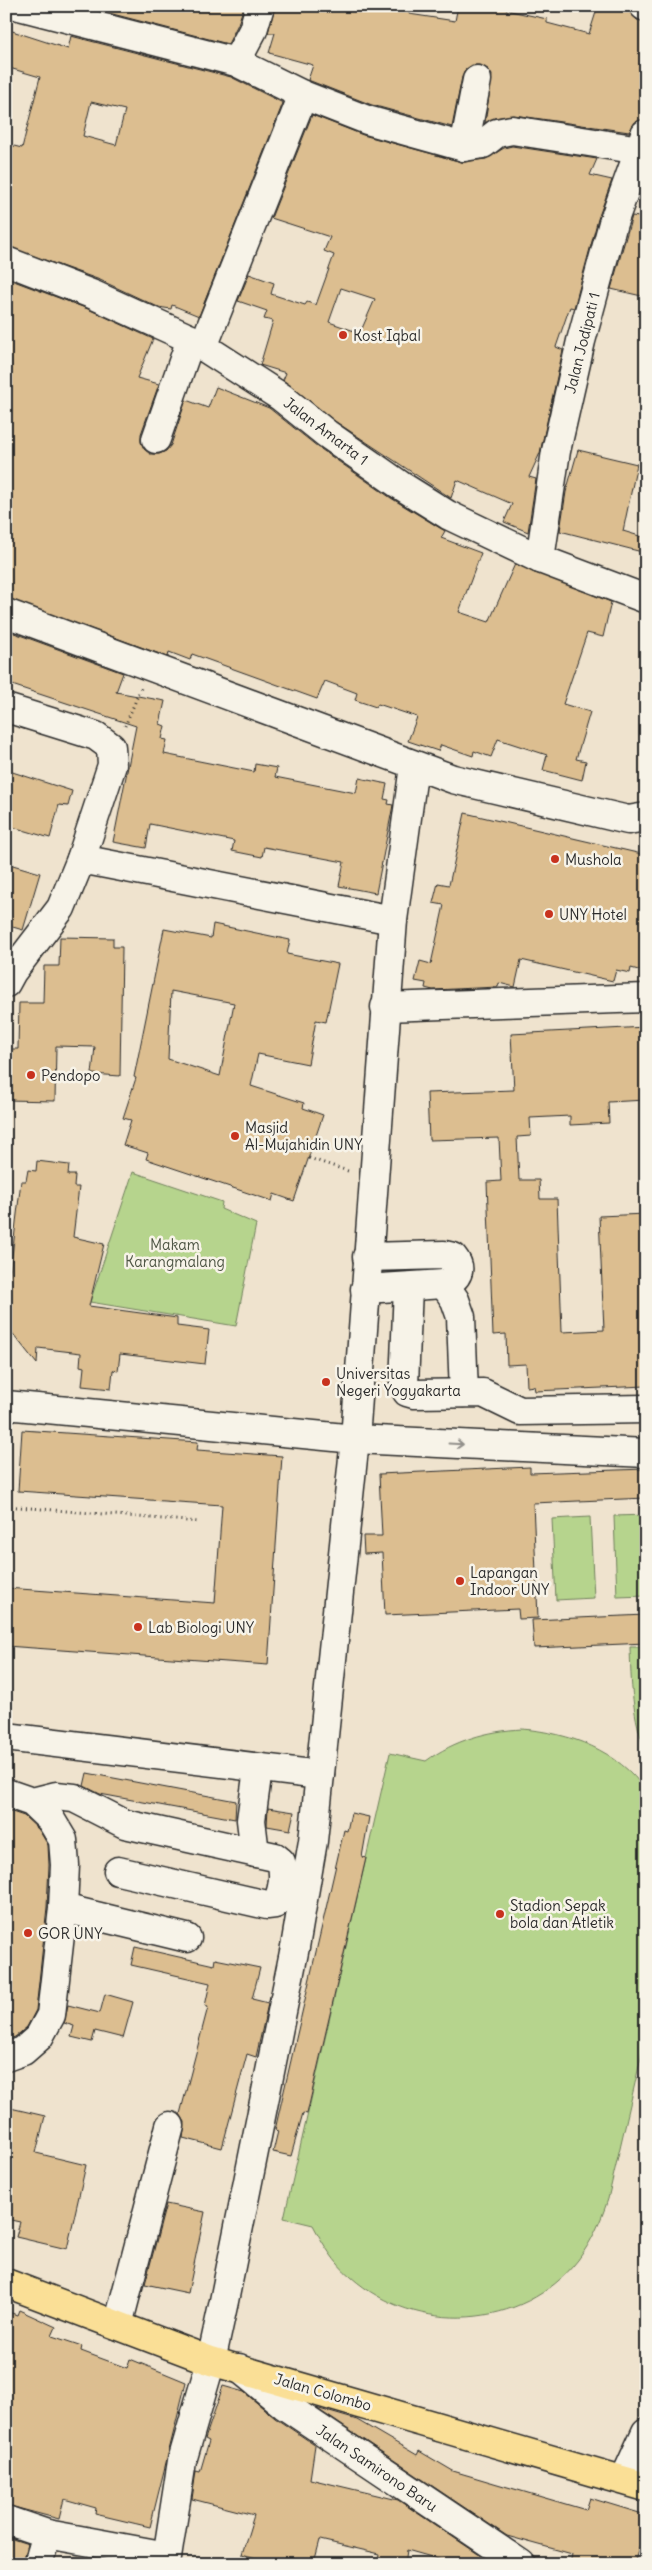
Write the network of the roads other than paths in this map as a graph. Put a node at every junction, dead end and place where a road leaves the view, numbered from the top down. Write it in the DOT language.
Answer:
graph roads {
  1 [pos="19,6"];
  2 [pos="260,6"];
  3 [pos="236,62"];
  4 [pos="477,80"];
  5 [pos="302,95"];
  6 [pos="643,141"];
  7 [pos="464,147"];
  8 [pos="6,262"];
  9 [pos="197,343"];
  10 [pos="156,439"];
  11 [pos="540,559"];
  12 [pos="646,598"];
  13 [pos="6,613"];
  14 [pos="6,708"];
  15 [pos="414,766"];
  16 [pos="646,817"];
  17 [pos="81,859"];
  18 [pos="393,920"];
  19 [pos="6,982"];
  20 [pos="646,998"];
  21 [pos="385,1007"];
  22 [pos="367,1257"];
  23 [pos="444,1284"];
  24 [pos="408,1287"];
  25 [pos="365,1289"];
  26 [pos="464,1393"];
  27 [pos="8,1406"];
  28 [pos="646,1409"];
  29 [pos="612,1410"];
  30 [pos="355,1438"];
  31 [pos="612,1452"];
  32 [pos="646,1453"];
  33 [pos="6,1737"];
  34 [pos="258,1769"];
  35 [pos="320,1775"];
  36 [pos="6,1793"];
  37 [pos="32,1802"];
  38 [pos="255,1853"];
  39 [pos="118,1870"];
  40 [pos="63,1908"];
  41 [pos="188,1938"];
  42 [pos="6,2057"];
  43 [pos="170,2126"];
  44 [pos="6,2283"];
  45 [pos="118,2325"];
  46 [pos="211,2361"];
  47 [pos="238,2367"];
  48 [pos="646,2432"];
  49 [pos="635,2484"];
  50 [pos="6,2520"];
  51 [pos="47,2534"];
  52 [pos="166,2560"];
  53 [pos="38,2564"];
  54 [pos="520,2564"];
  1 -- 3 [label="street"];
  2 -- 3 [label="street"];
  3 -- 5 [label="street"];
  4 -- 7 [label="street"];
  5 -- 7 [label="street"];
  5 -- 9 [label="street"];
  6 -- 7 [label="street"];
  6 -- 11 [label="street, Jalan Jodipati 1"];
  8 -- 9 [label="street, Jalan Amarta 1"];
  9 -- 10 [label="street"];
  9 -- 11 [label="street, Jalan Amarta 1"];
  11 -- 12 [label="street, Jalan Amarta 1"];
  13 -- 15 [label="street"];
  14 -- 17 [label="street"];
  15 -- 16 [label="street"];
  15 -- 18 [label="street"];
  17 -- 18 [label="street"];
  17 -- 19 [label="street"];
  18 -- 21 [label="street"];
  20 -- 21 [label="street"];
  21 -- 22 [label="street"];
  22 -- 23 [label="street"];
  22 -- 25 [label="street"];
  23 -- 24 [label="street"];
  23 -- 26 [label="street"];
  24 -- 25 [label="street"];
  24 -- 26 [label="street"];
  25 -- 30 [label="street"];
  26 -- 29 [label="street"];
  27 -- 30 [label="street"];
  28 -- 29 [label="street"];
  29 -- 31 [label="street"];
  30 -- 31 [label="street, one-way"];
  30 -- 35 [label="street"];
  31 -- 32 [label="street"];
  33 -- 34 [label="street"];
  34 -- 35 [label="street"];
  34 -- 38 [label="street"];
  35 -- 46 [label="street"];
  36 -- 37 [label="street"];
  37 -- 38 [label="street"];
  37 -- 40 [label="street"];
  38 -- 39 [label="street"];
  40 -- 41 [label="street"];
  40 -- 42 [label="street"];
  43 -- 45 [label="street"];
  44 -- 45 [label="main road, Jalan Colombo"];
  45 -- 46 [label="main road, Jalan Colombo"];
  46 -- 47 [label="main road, Jalan Colombo"];
  46 -- 52 [label="street"];
  47 -- 49 [label="main road, Jalan Colombo"];
  47 -- 54 [label="street, Jalan Samirono Baru"];
  48 -- 49 [label="street"];
  50 -- 51 [label="street"];
  51 -- 52 [label="street"];
  51 -- 53 [label="street"];
}
